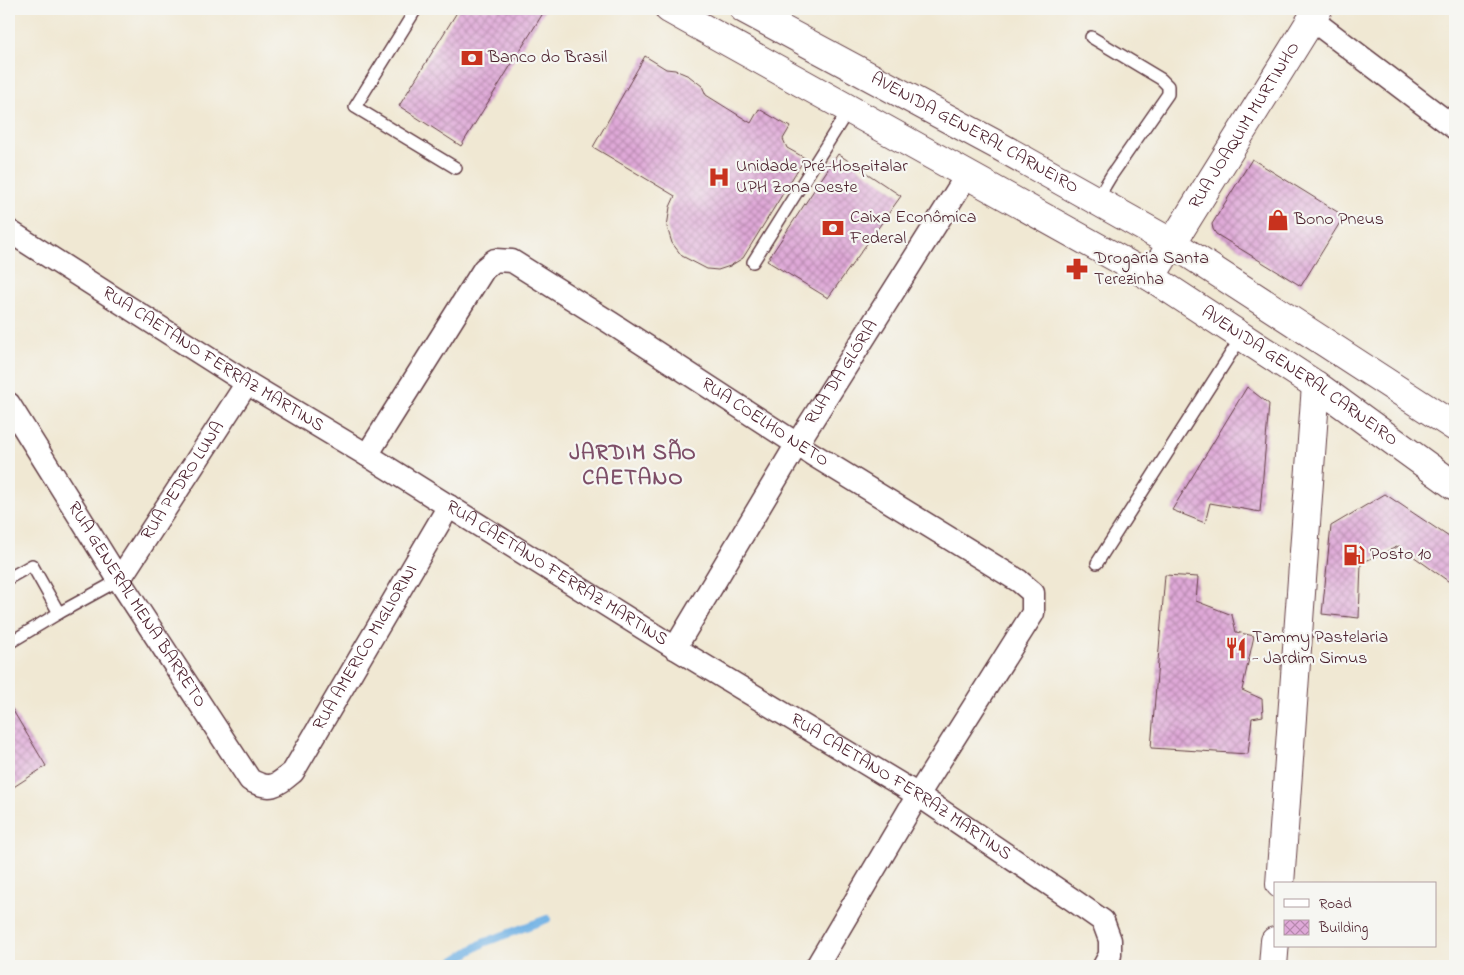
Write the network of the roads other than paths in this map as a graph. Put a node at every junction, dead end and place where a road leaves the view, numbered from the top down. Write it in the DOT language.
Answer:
graph roads {
  1 [pos="416,9"];
  2 [pos="669,9"];
  3 [pos="744,9"];
  4 [pos="1314,14"];
  5 [pos="1091,37"];
  6 [pos="850,110"];
  7 [pos="1455,128"];
  8 [pos="456,168"];
  9 [pos="967,175"];
  10 [pos="1096,201"];
  11 [pos="9,231"];
  12 [pos="1172,243"];
  13 [pos="753,262"];
  14 [pos="1151,277"];
  15 [pos="1242,336"];
  16 [pos="247,384"];
  17 [pos="1316,385"];
  18 [pos="9,404"];
  19 [pos="1455,427"];
  20 [pos="798,444"];
  21 [pos="367,455"];
  22 [pos="1455,486"];
  23 [pos="449,506"];
  24 [pos="1097,563"];
  25 [pos="9,578"];
  26 [pos="119,580"];
  27 [pos="59,613"];
  28 [pos="9,644"];
  29 [pos="675,648"];
  30 [pos="277,785"];
  31 [pos="918,795"];
  32 [pos="1280,882"];
  33 [pos="1274,948"];
  34 [pos="817,966"];
  35 [pos="1104,966"];
  36 [pos="1273,966"];
  1 -- 8 [label="lane"];
  2 -- 6 [label="main road, AVENIDA GENERAL CARNEIRO"];
  3 -- 10 [label="main road, AVENIDA GENERAL CARNEIRO"];
  4 -- 7 [label="street"];
  4 -- 12 [label="main road, RUA JOAQUIM MURTINHO"];
  5 -- 10 [label="lane"];
  6 -- 9 [label="main road, AVENIDA GENERAL CARNEIRO"];
  6 -- 13 [label="lane"];
  9 -- 14 [label="main road, AVENIDA GENERAL CARNEIRO"];
  9 -- 20 [label="street, RUA DA GLÓRIA"];
  10 -- 12 [label="main road, AVENIDA GENERAL CARNEIRO"];
  11 -- 16 [label="street, RUA CAETANO FERRAZ MARTINS"];
  12 -- 14 [label="main road, RUA JOAQUIM MURTINHO"];
  12 -- 19 [label="main road, AVENIDA GENERAL CARNEIRO"];
  14 -- 15 [label="main road, AVENIDA GENERAL CARNEIRO"];
  15 -- 17 [label="main road, AVENIDA GENERAL CARNEIRO"];
  15 -- 24 [label="lane"];
  16 -- 21 [label="street, RUA CAETANO FERRAZ MARTINS"];
  16 -- 26 [label="street, RUA PEDRO LUNA"];
  17 -- 22 [label="main road, AVENIDA GENERAL CARNEIRO"];
  17 -- 32 [label="main road"];
  18 -- 26 [label="street, RUA GENERAL MENA BARRETO"];
  20 -- 21 [label="street, RUA COELHO NETO"];
  20 -- 29 [label="street, RUA DA GLÓRIA"];
  20 -- 31 [label="street, RUA COELHO NETO"];
  21 -- 23 [label="street, RUA CAETANO FERRAZ MARTINS"];
  23 -- 29 [label="street, RUA CAETANO FERRAZ MARTINS"];
  23 -- 30 [label="street, RUA AMERICO MIGLIORINI"];
  25 -- 27 [label="lane"];
  26 -- 27 [label="lane"];
  26 -- 30 [label="street, RUA GENERAL MENA BARRETO"];
  27 -- 28 [label="lane"];
  29 -- 31 [label="street, RUA CAETANO FERRAZ MARTINS"];
  31 -- 34 [label="street"];
  31 -- 35 [label="street, RUA CAETANO FERRAZ MARTINS"];
  33 -- 36 [label="main road"];
}
